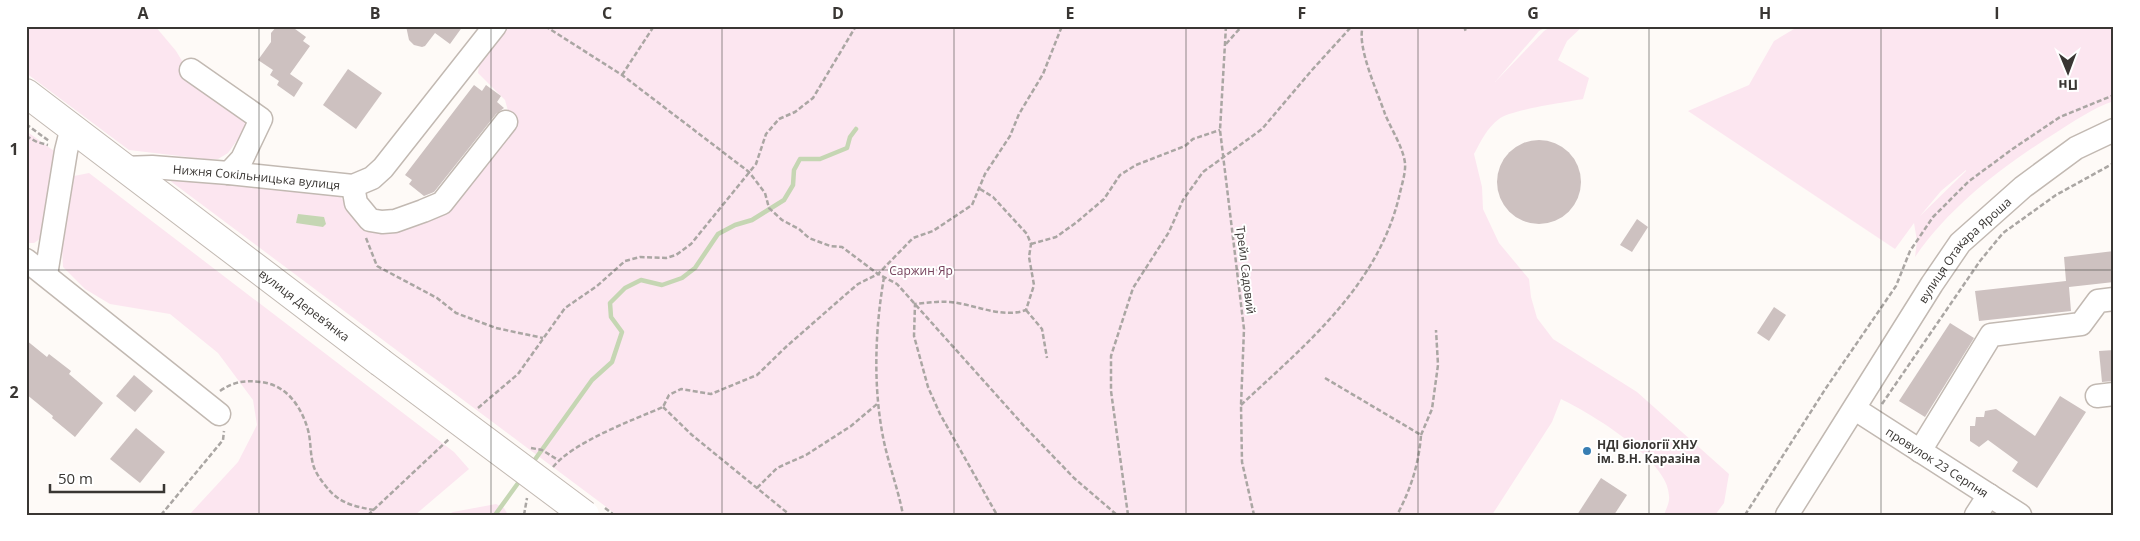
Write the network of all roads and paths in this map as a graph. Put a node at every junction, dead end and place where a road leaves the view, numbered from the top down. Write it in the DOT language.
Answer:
graph roads {
  1 [pos="495,26"];
  2 [pos="545,26"];
  3 [pos="654,26"];
  4 [pos="856,26"];
  5 [pos="1062,26"];
  6 [pos="1226,26"];
  7 [pos="1242,26"];
  8 [pos="1352,26"];
  9 [pos="1363,26"];
  10 [pos="1464,26"];
  11 [pos="1466,32"];
  12 [pos="1225,45"];
  13 [pos="191,70"];
  14 [pos="622,75"];
  15 [pos="26,93"];
  16 [pos="506,122"];
  17 [pos="26,124"];
  18 [pos="72,127"];
  19 [pos="1220,130"];
  20 [pos="2114,130"];
  21 [pos="26,136"];
  22 [pos="1223,157"];
  23 [pos="2114,163"];
  24 [pos="123,168"];
  25 [pos="749,172"];
  26 [pos="229,173"];
  27 [pos="352,186"];
  28 [pos="980,189"];
  29 [pos="366,236"];
  30 [pos="1031,244"];
  31 [pos="26,260"];
  32 [pos="878,274"];
  33 [pos="46,275"];
  34 [pos="884,277"];
  35 [pos="2114,299"];
  36 [pos="915,304"];
  37 [pos="1026,310"];
  38 [pos="1436,330"];
  39 [pos="1047,358"];
  40 [pos="1325,378"];
  41 [pos="877,404"];
  42 [pos="1241,405"];
  43 [pos="663,407"];
  44 [pos="211,408"];
  45 [pos="1864,415"];
  46 [pos="1421,434"];
  47 [pos="1920,451"];
  48 [pos="552,468"];
  49 [pos="758,488"];
  50 [pos="1989,495"];
  51 [pos="527,498"];
  52 [pos="161,515"];
  53 [pos="368,515"];
  54 [pos="524,515"];
  55 [pos="585,515"];
  56 [pos="790,515"];
  57 [pos="903,515"];
  58 [pos="998,515"];
  59 [pos="1117,515"];
  60 [pos="1128,515"];
  61 [pos="1254,515"];
  62 [pos="1397,515"];
  63 [pos="1787,515"];
  64 [pos="1976,515"];
  65 [pos="2020,515"];
  1 -- 27 [label="street, Нижня Сокільницька вулиця"];
  2 -- 14 [label="path"];
  3 -- 14 [label="path"];
  4 -- 25 [label="path"];
  5 -- 28 [label="path"];
  6 -- 12 [label="path, Трейл Садовий"];
  7 -- 12 [label="path"];
  8 -- 22 [label="path"];
  9 -- 42 [label="path"];
  10 -- 11 [label="path"];
  12 -- 19 [label="path, Трейл Садовий"];
  13 -- 26 [label="street"];
  14 -- 25 [label="path"];
  15 -- 18 [label="main road, вулиця Дерев’янка"];
  16 -- 27 [label="street"];
  17 -- 21 [label="path"];
  18 -- 24 [label="main road, вулиця Дерев’янка"];
  18 -- 33 [label="street"];
  19 -- 22 [label="path, Трейл Садовий"];
  19 -- 30 [label="path"];
  20 -- 45 [label="street, вулиця Отакара Яроша"];
  22 -- 42 [label="path, Трейл Садовий"];
  22 -- 60 [label="path"];
  23 -- 45 [label="path"];
  24 -- 26 [label="street, Нижня Сокільницька вулиця"];
  24 -- 55 [label="main road, вулиця Дерев’янка, bridge"];
  25 -- 29 [label="path"];
  25 -- 32 [label="path"];
  26 -- 27 [label="street, Нижня Сокільницька вулиця"];
  28 -- 30 [label="path"];
  28 -- 32 [label="path"];
  30 -- 37 [label="path"];
  31 -- 33 [label="street"];
  32 -- 34 [label="path"];
  32 -- 43 [label="path"];
  33 -- 44 [label="street"];
  34 -- 36 [label="path"];
  34 -- 41 [label="path"];
  35 -- 47 [label="street"];
  36 -- 37 [label="path"];
  36 -- 58 [label="path"];
  36 -- 59 [label="path"];
  37 -- 39 [label="path"];
  38 -- 46 [label="path"];
  40 -- 46 [label="path"];
  41 -- 49 [label="path"];
  41 -- 57 [label="path"];
  42 -- 61 [label="path, Трейл Садовий"];
  43 -- 48 [label="path"];
  43 -- 49 [label="path"];
  44 -- 52 [label="path"];
  44 -- 53 [label="path"];
  45 -- 47 [label="street, провулок 23 Серпня"];
  45 -- 63 [label="street, вулиця Отакара Яроша"];
  46 -- 62 [label="path"];
  47 -- 50 [label="street, провулок 23 Серпня"];
  49 -- 56 [label="path"];
  50 -- 64 [label="street"];
  50 -- 65 [label="street, провулок 23 Серпня"];
  51 -- 54 [label="path"];
}
